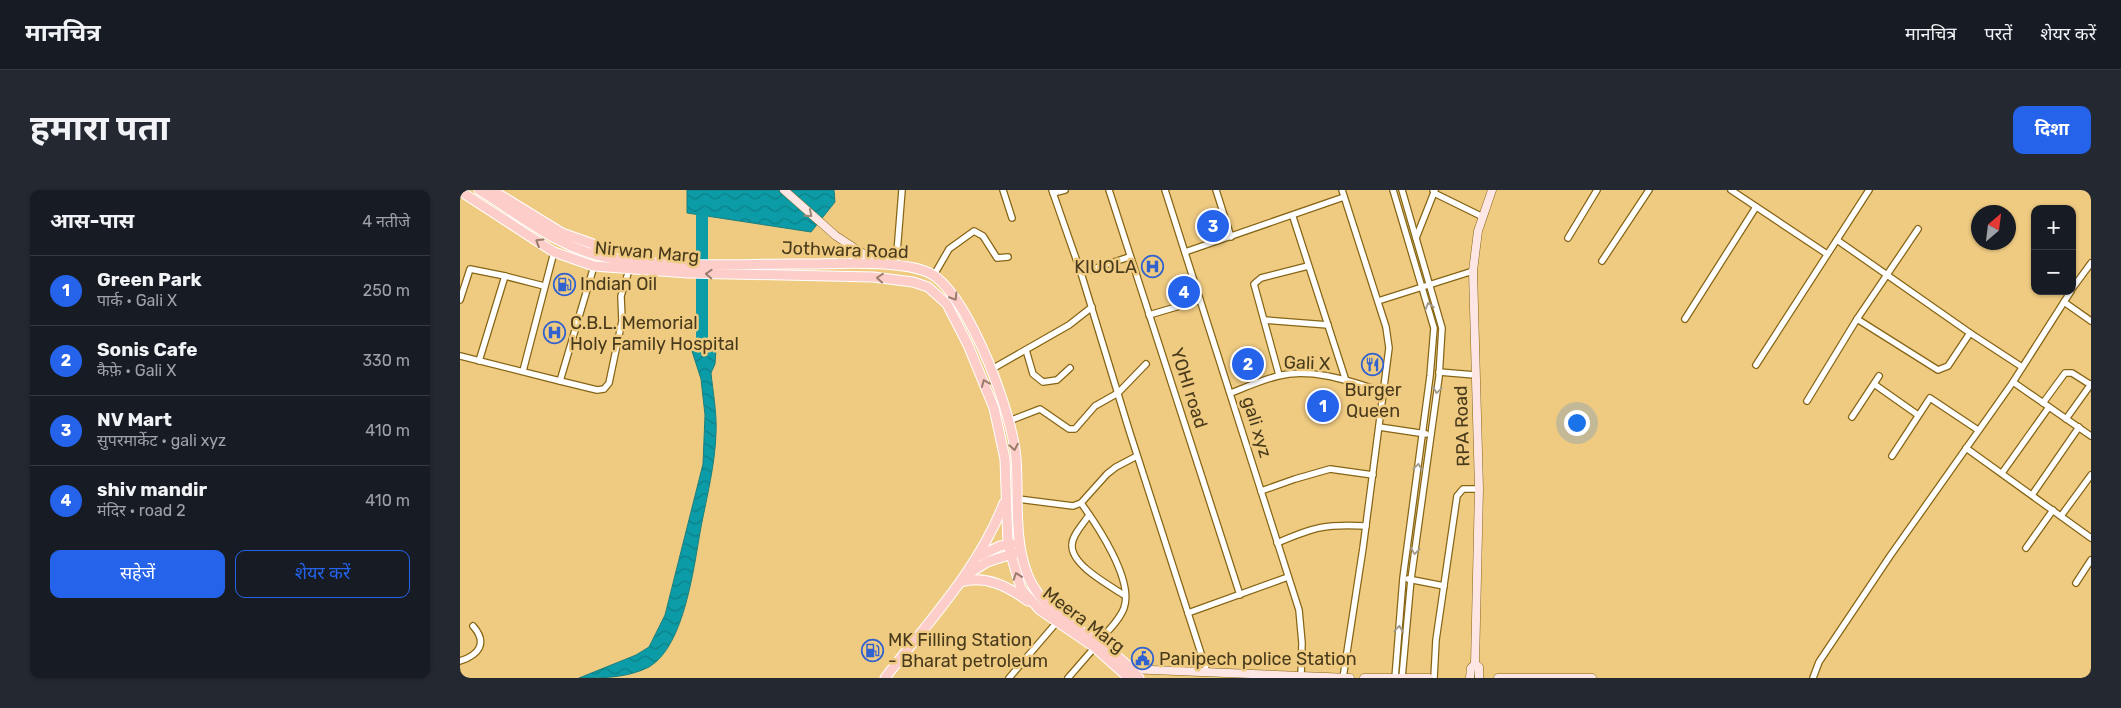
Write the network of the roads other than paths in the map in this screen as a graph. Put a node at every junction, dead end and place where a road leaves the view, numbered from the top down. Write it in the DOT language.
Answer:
graph roads {
  1 [pos="480,190"];
  2 [pos="492,190"];
  3 [pos="784,190"];
  4 [pos="902,190"];
  5 [pos="1002,190"];
  6 [pos="1064,190"];
  7 [pos="1109,190"];
  8 [pos="1165,190"];
  9 [pos="1342,190"];
  10 [pos="1393,190"];
  11 [pos="1402,190"];
  12 [pos="1492,190"];
  13 [pos="1598,190"];
  14 [pos="1649,190"];
  15 [pos="1731,190"];
  16 [pos="1869,190"];
  17 [pos="460,191"];
  18 [pos="1218,191"];
  19 [pos="1434,191"];
  20 [pos="1053,192"];
  21 [pos="1344,197"];
  22 [pos="1756,206"];
  23 [pos="1483,216"];
  24 [pos="1293,217"];
  25 [pos="1012,218"];
  26 [pos="1918,230"];
  27 [pos="1231,237"];
  28 [pos="1416,238"];
  29 [pos="1568,238"];
  30 [pos="1836,240"];
  31 [pos="1410,248"];
  32 [pos="554,252"];
  33 [pos="1185,252"];
  34 [pos="1827,254"];
  35 [pos="1008,257"];
  36 [pos="1129,257"];
  37 [pos="608,258"];
  38 [pos="1602,261"];
  39 [pos="2091,263"];
  40 [pos="879,264"];
  41 [pos="896,265"];
  42 [pos="594,266"];
  43 [pos="1308,266"];
  44 [pos="686,269"];
  45 [pos="629,270"];
  46 [pos="1473,272"];
  47 [pos="1081,274"];
  48 [pos="1888,274"];
  49 [pos="730,275"];
  50 [pos="934,275"];
  51 [pos="505,276"];
  52 [pos="1430,284"];
  53 [pos="2076,284"];
  54 [pos="544,286"];
  55 [pos="1422,286"];
  56 [pos="2069,295"];
  57 [pos="460,300"];
  58 [pos="1200,300"];
  59 [pos="1378,300"];
  60 [pos="2064,302"];
  61 [pos="1092,307"];
  62 [pos="1149,315"];
  63 [pos="1685,319"];
  64 [pos="1857,319"];
  65 [pos="1264,320"];
  66 [pos="2091,321"];
  67 [pos="1328,325"];
  68 [pos="1970,334"];
  69 [pos="1433,339"];
  70 [pos="1442,339"];
  71 [pos="1026,350"];
  72 [pos="460,356"];
  73 [pos="480,361"];
  74 [pos="1146,364"];
  75 [pos="1756,365"];
  76 [pos="2022,367"];
  77 [pos="1070,368"];
  78 [pos="992,370"];
  79 [pos="523,371"];
  80 [pos="1439,372"];
  81 [pos="1279,375"];
  82 [pos="1475,375"];
  83 [pos="1879,376"];
  84 [pos="560,381"];
  85 [pos="1346,381"];
  86 [pos="2013,382"];
  87 [pos="1874,384"];
  88 [pos="2091,384"];
  89 [pos="1384,392"];
  90 [pos="1118,393"];
  91 [pos="1230,393"];
  92 [pos="1807,401"];
  93 [pos="2043,403"];
  94 [pos="2049,407"];
  95 [pos="1918,415"];
  96 [pos="1852,417"];
  97 [pos="2066,418"];
  98 [pos="1009,421"];
  99 [pos="1379,427"];
  100 [pos="2078,427"];
  101 [pos="1978,430"];
  102 [pos="1423,434"];
  103 [pos="1431,435"];
  104 [pos="2091,436"];
  105 [pos="1966,448"];
  106 [pos="1137,456"];
  107 [pos="1892,456"];
  108 [pos="2002,473"];
  109 [pos="1373,475"];
  110 [pos="2091,475"];
  111 [pos="1479,488"];
  112 [pos="1261,491"];
  113 [pos="2032,495"];
  114 [pos="1005,499"];
  115 [pos="1018,499"];
  116 [pos="1081,503"];
  117 [pos="2053,510"];
  118 [pos="1090,515"];
  119 [pos="2061,516"];
  120 [pos="1366,526"];
  121 [pos="2091,538"];
  122 [pos="1020,542"];
  123 [pos="1277,543"];
  124 [pos="2026,548"];
  125 [pos="1009,549"];
  126 [pos="1021,553"];
  127 [pos="976,558"];
  128 [pos="2091,560"];
  129 [pos="1288,577"];
  130 [pos="1403,578"];
  131 [pos="1411,579"];
  132 [pos="962,580"];
  133 [pos="2076,582"];
  134 [pos="1444,586"];
  135 [pos="1124,595"];
  136 [pos="1240,595"];
  137 [pos="1036,607"];
  138 [pos="1188,613"];
  139 [pos="1057,622"];
  140 [pos="473,626"];
  141 [pos="1096,645"];
  142 [pos="460,662"];
  143 [pos="1475,664"];
  144 [pos="1207,672"];
  145 [pos="1131,674"];
  146 [pos="1301,676"];
  147 [pos="885,678"];
  148 [pos="1010,678"];
  149 [pos="1068,678"];
  150 [pos="1139,678"];
  151 [pos="1343,678"];
  152 [pos="1350,678"];
  153 [pos="1364,678"];
  154 [pos="1398,678"];
  155 [pos="1430,678"];
  156 [pos="1434,678"];
  157 [pos="1470,678"];
  158 [pos="1479,678"];
  159 [pos="1498,678"];
  160 [pos="1592,678"];
  161 [pos="1813,678"];
  1 -- 37 [label="main road"];
  2 -- 37 [label="main road"];
  3 -- 40 [label="street, one-way"];
  4 -- 41 [label="street"];
  5 -- 25 [label="street"];
  6 -- 20 [label="street"];
  7 -- 36 [label="street, YOHI road"];
  8 -- 33 [label="street, gali xyz"];
  9 -- 21 [label="street"];
  10 -- 31 [label="street"];
  11 -- 28 [label="street"];
  12 -- 23 [label="street, RPA Road"];
  13 -- 29 [label="street"];
  14 -- 38 [label="street"];
  15 -- 22 [label="street"];
  16 -- 30 [label="street"];
  32 -- 17 [label="main road, Nirwan Marg, one-way"];
  18 -- 27 [label="street"];
  19 -- 23 [label="street"];
  19 -- 28 [label="street"];
  20 -- 47 [label="street"];
  21 -- 24 [label="street"];
  21 -- 59 [label="street"];
  22 -- 34 [label="street"];
  22 -- 63 [label="street"];
  23 -- 46 [label="street, RPA Road"];
  24 -- 27 [label="street"];
  24 -- 43 [label="street"];
  26 -- 48 [label="street"];
  27 -- 33 [label="street"];
  28 -- 31 [label="street"];
  28 -- 52 [label="street"];
  30 -- 34 [label="street"];
  30 -- 48 [label="street"];
  31 -- 55 [label="street"];
  32 -- 42 [label="main road, Nirwan Marg"];
  32 -- 54 [label="street"];
  33 -- 58 [label="street, gali xyz"];
  34 -- 75 [label="street"];
  35 -- 50 [label="street"];
  36 -- 47 [label="street"];
  36 -- 62 [label="street, YOHI road"];
  37 -- 44 [label="main road"];
  39 -- 53 [label="street"];
  40 -- 41 [label="main road, Jothwara Road"];
  40 -- 44 [label="main road, Jothwara Road"];
  41 -- 50 [label="main road, Jothwara Road"];
  42 -- 45 [label="main road, Nirwan Marg"];
  42 -- 84 [label="street"];
  43 -- 65 [label="street"];
  43 -- 67 [label="street"];
  44 -- 45 [label="main road, Nirwan Marg"];
  49 -- 44 [label="main road, Nirwan Marg, one-way"];
  45 -- 84 [label="street"];
  46 -- 52 [label="street"];
  46 -- 82 [label="street, RPA Road"];
  47 -- 61 [label="street"];
  48 -- 64 [label="street"];
  48 -- 68 [label="street"];
  114 -- 49 [label="main road, Jothwara Road, one-way"];
  50 -- 78 [label="main road, one-way"];
  51 -- 54 [label="street"];
  51 -- 57 [label="street"];
  51 -- 73 [label="street"];
  52 -- 55 [label="street"];
  52 -- 70 [label="street"];
  54 -- 79 [label="street"];
  55 -- 59 [label="street"];
  69 -- 55 [label="street, one-way"];
  56 -- 60 [label="street"];
  58 -- 62 [label="street"];
  58 -- 91 [label="street, gali xyz"];
  59 -- 89 [label="street"];
  60 -- 66 [label="street"];
  60 -- 76 [label="street"];
  61 -- 71 [label="street"];
  61 -- 90 [label="street"];
  62 -- 136 [label="street, YOHI road"];
  64 -- 68 [label="street"];
  64 -- 92 [label="street"];
  65 -- 67 [label="street"];
  65 -- 81 [label="street"];
  67 -- 85 [label="street"];
  68 -- 76 [label="street"];
  69 -- 70 [label="street"];
  69 -- 102 [label="street"];
  70 -- 80 [label="street"];
  71 -- 77 [label="street"];
  71 -- 78 [label="street"];
  72 -- 73 [label="street"];
  73 -- 79 [label="street"];
  74 -- 90 [label="street"];
  76 -- 86 [label="street"];
  78 -- 98 [label="main road"];
  79 -- 84 [label="street"];
  80 -- 82 [label="street"];
  80 -- 103 [label="street, one-way"];
  81 -- 85 [label="street, Gali X"];
  81 -- 91 [label="street, Gali X"];
  82 -- 111 [label="street, RPA Road"];
  83 -- 87 [label="street"];
  85 -- 89 [label="street, Gali X"];
  86 -- 93 [label="street"];
  86 -- 101 [label="street"];
  87 -- 95 [label="street"];
  87 -- 96 [label="street"];
  88 -- 93 [label="street"];
  88 -- 97 [label="street"];
  89 -- 99 [label="street"];
  90 -- 98 [label="street"];
  90 -- 106 [label="street"];
  91 -- 112 [label="street, gali xyz"];
  93 -- 94 [label="street"];
  94 -- 97 [label="street"];
  94 -- 108 [label="street"];
  95 -- 101 [label="street"];
  95 -- 107 [label="street"];
  97 -- 100 [label="street"];
  98 -- 115 [label="main road, one-way"];
  99 -- 102 [label="street"];
  99 -- 109 [label="street"];
  100 -- 104 [label="street"];
  100 -- 113 [label="street"];
  101 -- 105 [label="street"];
  102 -- 103 [label="street"];
  130 -- 102 [label="street, one-way"];
  103 -- 131 [label="street, one-way"];
  105 -- 108 [label="street"];
  105 -- 161 [label="street"];
  106 -- 116 [label="street"];
  106 -- 138 [label="street"];
  108 -- 113 [label="street"];
  109 -- 112 [label="street"];
  109 -- 120 [label="street"];
  110 -- 119 [label="street"];
  111 -- 134 [label="street"];
  111 -- 143 [label="street, RPA Road"];
  112 -- 123 [label="street, gali xyz"];
  113 -- 117 [label="street"];
  114 -- 125 [label="main road, Meera Marg"];
  114 -- 127 [label="main road"];
  115 -- 116 [label="street"];
  115 -- 122 [label="main road"];
  116 -- 118 [label="street"];
  117 -- 119 [label="street"];
  117 -- 124 [label="street"];
  118 -- 135 [label="street"];
  118 -- 135 [label="street"];
  119 -- 121 [label="street"];
  120 -- 123 [label="street"];
  120 -- 151 [label="street"];
  122 -- 125 [label="main road"];
  122 -- 126 [label="main road"];
  123 -- 129 [label="street, gali xyz"];
  125 -- 126 [label="main road"];
  125 -- 127 [label="main road"];
  125 -- 132 [label="main road"];
  137 -- 125 [label="main road, Meera Marg, one-way"];
  126 -- 141 [label="main road, Meera Marg"];
  127 -- 132 [label="main road"];
  128 -- 133 [label="street"];
  129 -- 136 [label="street"];
  129 -- 146 [label="street, gali xyz"];
  130 -- 131 [label="street"];
  154 -- 130 [label="street, one-way"];
  131 -- 134 [label="street"];
  131 -- 154 [label="street"];
  132 -- 137 [label="main road"];
  132 -- 147 [label="main road"];
  134 -- 156 [label="street"];
  135 -- 141 [label="street"];
  136 -- 138 [label="street"];
  137 -- 139 [label="main road, Meera Marg"];
  138 -- 144 [label="street"];
  139 -- 141 [label="main road, Meera Marg"];
  139 -- 148 [label="street"];
  140 -- 142 [label="street"];
  141 -- 145 [label="main road, Meera Marg"];
  141 -- 145 [label="main road, Meera Marg"];
  141 -- 149 [label="street"];
  143 -- 157 [label="street, RPA Road"];
  143 -- 158 [label="street, RPA Road"];
  144 -- 145 [label="street"];
  144 -- 146 [label="street"];
  145 -- 150 [label="main road, Meera Marg"];
  146 -- 151 [label="street"];
  151 -- 152 [label="street"];
  153 -- 154 [label="street"];
  154 -- 155 [label="street"];
  159 -- 160 [label="street"];
}
